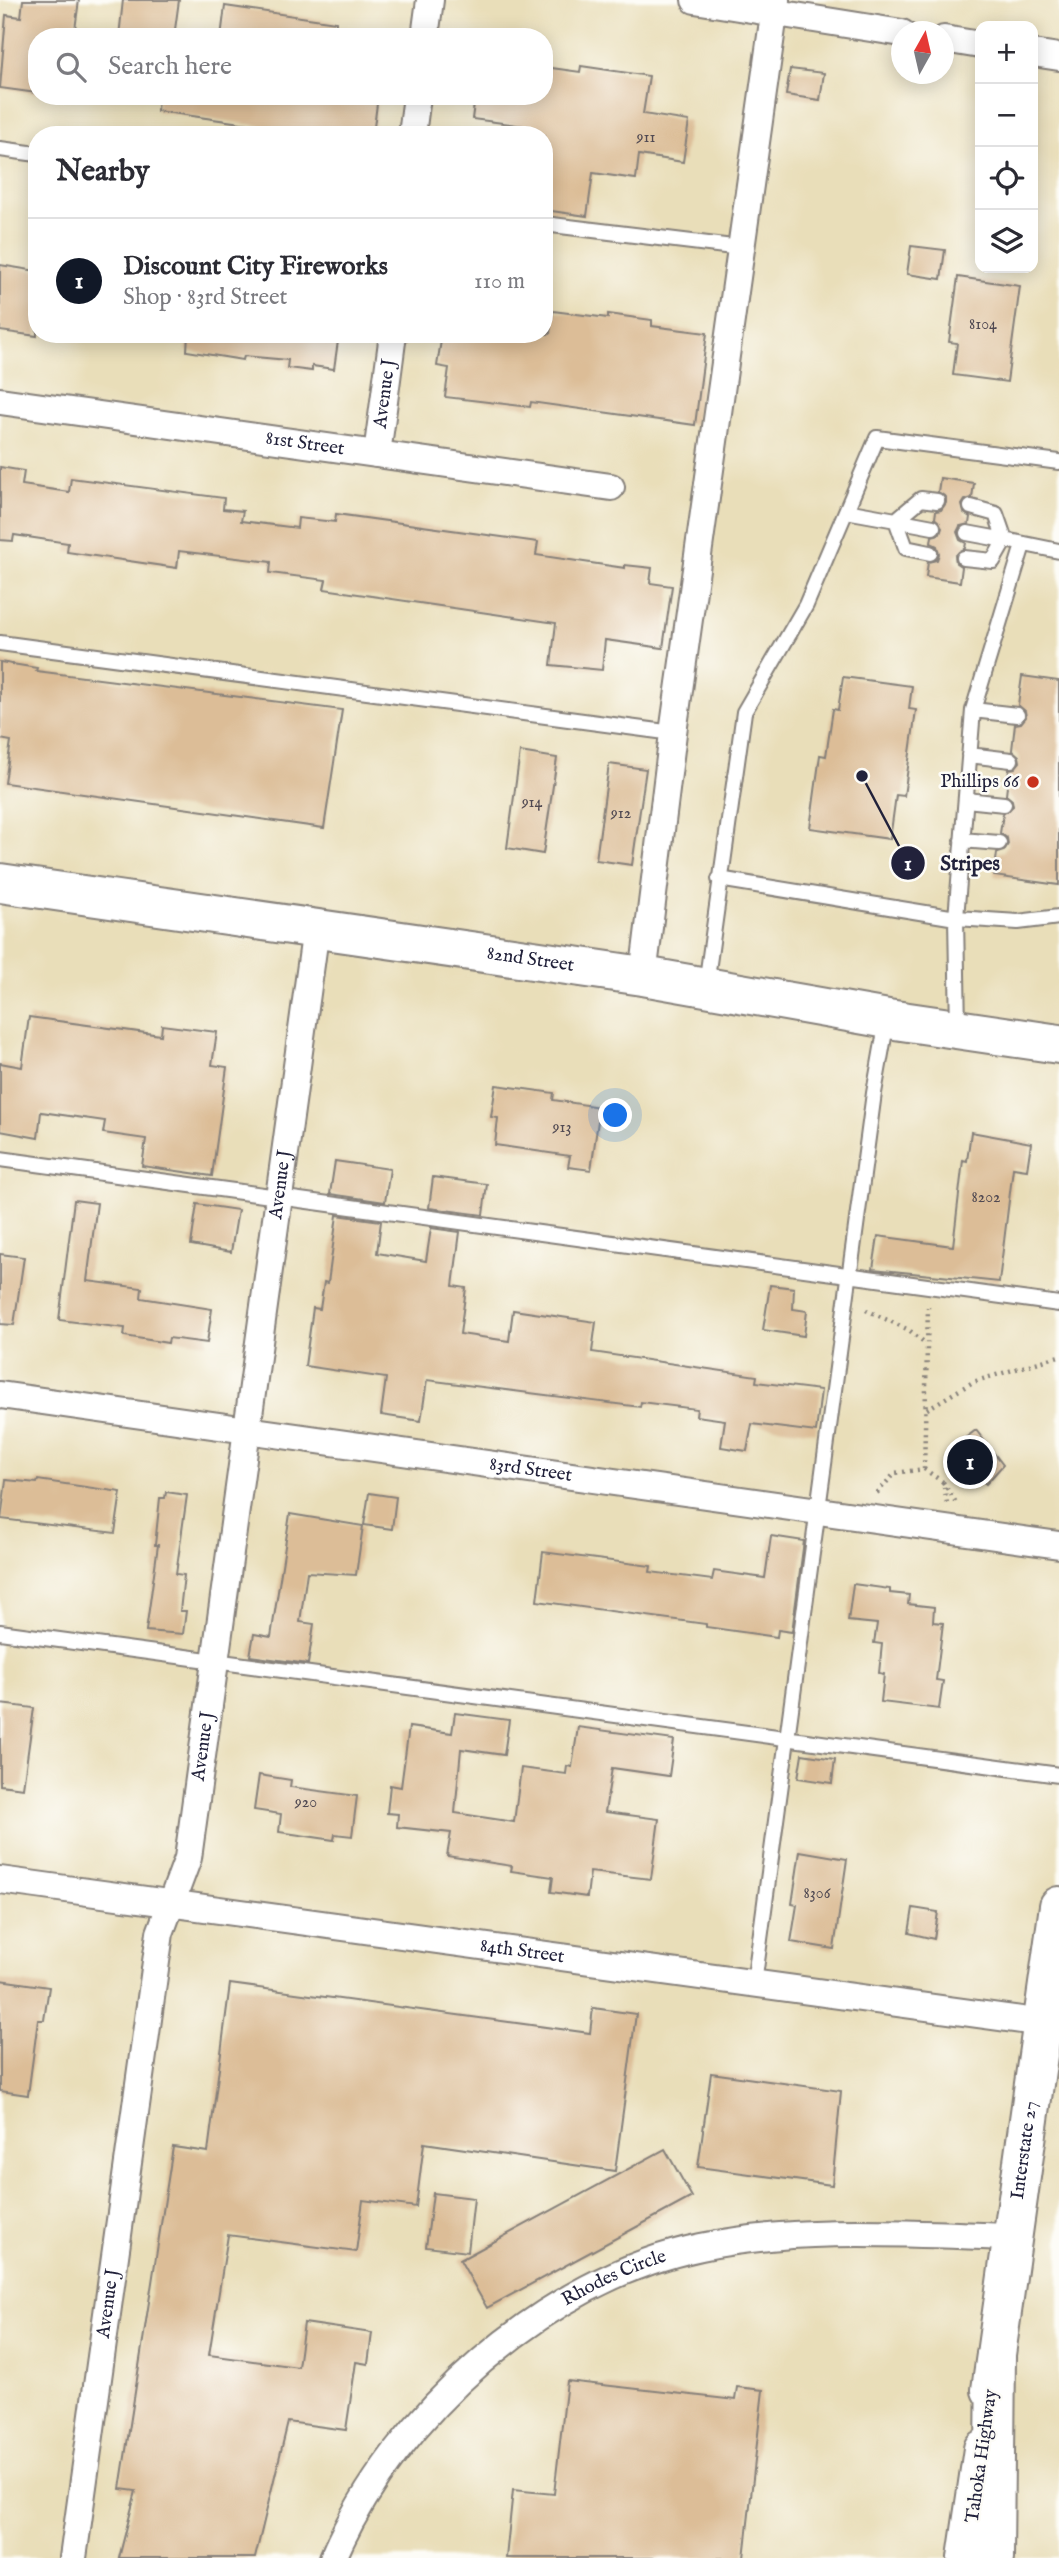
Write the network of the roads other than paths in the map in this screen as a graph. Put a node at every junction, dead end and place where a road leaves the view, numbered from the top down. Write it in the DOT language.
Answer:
graph roads {
  1 [pos="430,0"];
  2 [pos="695,0"];
  3 [pos="775,6"];
  4 [pos="426,28"];
  5 [pos="891,31"];
  6 [pos="954,41"];
  7 [pos="975,44"];
  8 [pos="1038,54"];
  9 [pos="1059,57"];
  10 [pos="416,105"];
  11 [pos="413,126"];
  12 [pos="0,149"];
  13 [pos="28,153"];
  14 [pos="553,225"];
  15 [pos="741,247"];
  16 [pos="392,343"];
  17 [pos="0,401"];
  18 [pos="377,454"];
  19 [pos="1059,462"];
  20 [pos="611,487"];
  21 [pos="937,501"];
  22 [pos="971,508"];
  23 [pos="846,511"];
  24 [pos="896,520"];
  25 [pos="933,527"];
  26 [pos="967,533"];
  27 [pos="1005,541"];
  28 [pos="1023,545"];
  29 [pos="1059,551"];
  30 [pos="930,553"];
  31 [pos="964,558"];
  32 [pos="0,643"];
  33 [pos="972,710"];
  34 [pos="1017,715"];
  35 [pos="673,733"];
  36 [pos="969,755"];
  37 [pos="1011,760"];
  38 [pos="965,800"];
  39 [pos="1004,804"];
  40 [pos="962,840"];
  41 [pos="999,843"];
  42 [pos="719,879"];
  43 [pos="0,883"];
  44 [pos="1059,917"];
  45 [pos="956,918"];
  46 [pos="316,928"];
  47 [pos="643,976"];
  48 [pos="705,986"];
  49 [pos="888,1019"];
  50 [pos="958,1029"];
  51 [pos="1059,1044"];
  52 [pos="0,1159"];
  53 [pos="281,1198"];
  54 [pos="849,1276"];
  55 [pos="1059,1304"];
  56 [pos="0,1395"];
  57 [pos="249,1432"];
  58 [pos="817,1512"];
  59 [pos="1059,1545"];
  60 [pos="0,1632"];
  61 [pos="216,1662"];
  62 [pos="787,1738"];
  63 [pos="1059,1774"];
  64 [pos="0,1880"];
  65 [pos="172,1904"];
  66 [pos="1059,1906"];
  67 [pos="754,1983"];
  68 [pos="1043,2023"];
  69 [pos="1013,2237"];
  70 [pos="996,2355"];
  71 [pos="72,2558"];
  72 [pos="333,2558"];
  73 [pos="967,2558"];
  74 [pos="995,2558"];
  1 -- 4 [label="street"];
  2 -- 3 [label="street"];
  3 -- 5 [label="street"];
  3 -- 15 [label="street"];
  6 -- 7 [label="street"];
  8 -- 9 [label="street"];
  10 -- 11 [label="street"];
  12 -- 13 [label="lane"];
  14 -- 15 [label="lane"];
  15 -- 35 [label="street"];
  16 -- 18 [label="street, Avenue J"];
  17 -- 18 [label="street, 81st Street"];
  18 -- 20 [label="street, 81st Street"];
  19 -- 23 [label="lane"];
  21 -- 24 [label="lane"];
  22 -- 27 [label="lane"];
  23 -- 24 [label="lane"];
  23 -- 42 [label="lane"];
  24 -- 25 [label="lane"];
  24 -- 30 [label="lane"];
  26 -- 27 [label="lane"];
  27 -- 28 [label="lane"];
  27 -- 31 [label="lane"];
  28 -- 29 [label="lane"];
  28 -- 33 [label="lane"];
  32 -- 35 [label="lane"];
  33 -- 34 [label="lane"];
  33 -- 36 [label="lane"];
  35 -- 47 [label="street"];
  36 -- 37 [label="lane"];
  36 -- 38 [label="lane"];
  38 -- 39 [label="lane"];
  38 -- 40 [label="lane"];
  40 -- 41 [label="lane"];
  40 -- 45 [label="lane"];
  42 -- 45 [label="lane"];
  42 -- 48 [label="lane"];
  43 -- 46 [label="main road, 82nd Street"];
  44 -- 45 [label="lane"];
  45 -- 50 [label="lane"];
  46 -- 47 [label="main road, 82nd Street"];
  46 -- 53 [label="street, Avenue J"];
  47 -- 48 [label="main road, 82nd Street"];
  48 -- 49 [label="main road, 82nd Street"];
  49 -- 50 [label="main road, 82nd Street"];
  49 -- 54 [label="lane"];
  50 -- 51 [label="main road, 82nd Street"];
  52 -- 53 [label="lane"];
  53 -- 54 [label="lane"];
  53 -- 57 [label="street, Avenue J"];
  54 -- 55 [label="lane"];
  54 -- 58 [label="lane"];
  56 -- 57 [label="street, 83rd Street"];
  57 -- 58 [label="street, 83rd Street"];
  57 -- 61 [label="street, Avenue J"];
  58 -- 59 [label="street, 83rd Street"];
  58 -- 62 [label="lane"];
  60 -- 61 [label="lane"];
  61 -- 62 [label="lane"];
  61 -- 65 [label="street, Avenue J"];
  62 -- 63 [label="lane"];
  62 -- 67 [label="lane"];
  64 -- 65 [label="street, 84th Street"];
  65 -- 67 [label="street, 84th Street"];
  65 -- 71 [label="street, Avenue J"];
  66 -- 68 [label="main road, Interstate 27"];
  67 -- 68 [label="street, 84th Street"];
  68 -- 69 [label="main road, Interstate 27"];
  69 -- 70 [label="main road, Interstate 27"];
  69 -- 72 [label="street, Rhodes Circle"];
  70 -- 73 [label="main road, Tahoka Highway"];
  70 -- 74 [label="main road"];
}
